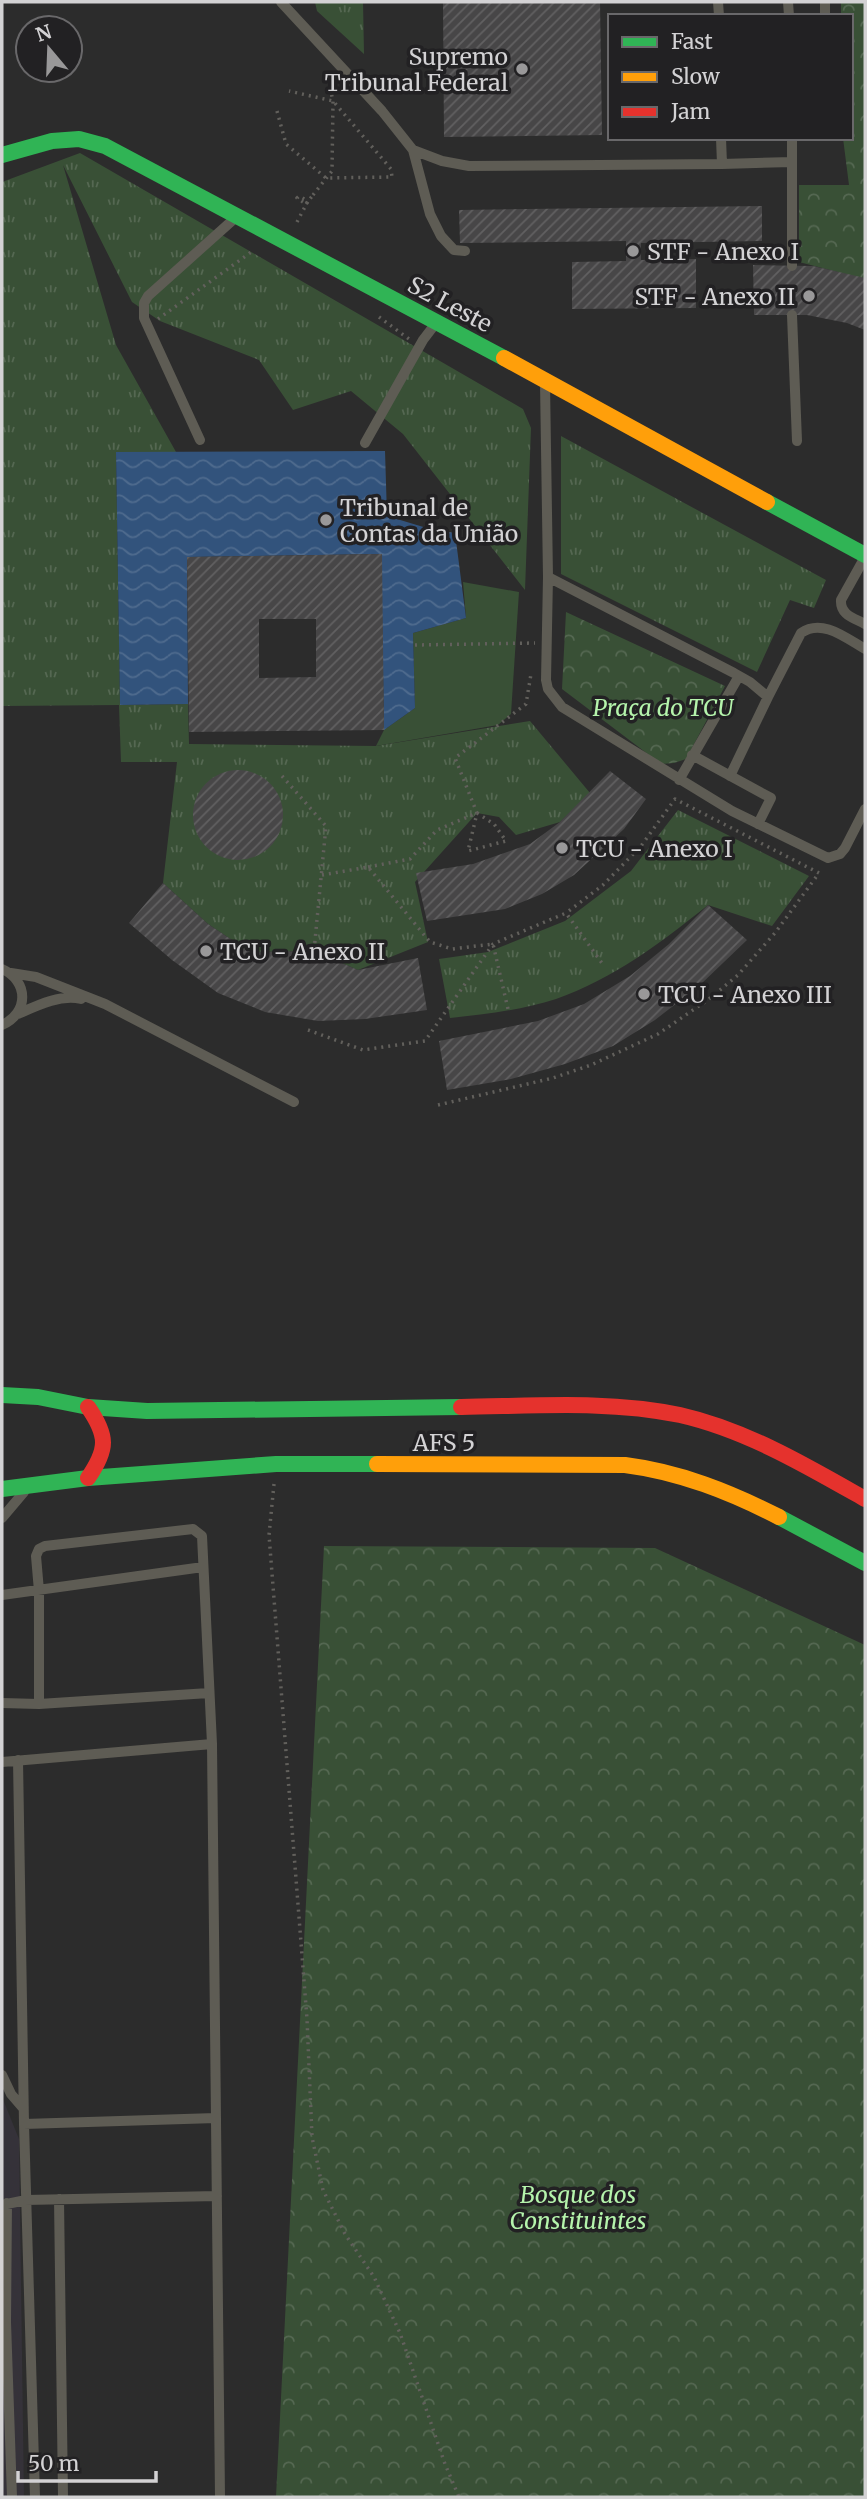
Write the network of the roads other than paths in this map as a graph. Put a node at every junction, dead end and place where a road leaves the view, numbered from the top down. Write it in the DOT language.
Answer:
graph roads {
  1 [pos="281,2"];
  2 [pos="722,140"];
  3 [pos="792,140"];
  4 [pos="413,150"];
  5 [pos="2,155"];
  6 [pos="792,162"];
  7 [pos="722,164"];
  8 [pos="237,216"];
  9 [pos="465,251"];
  10 [pos="792,266"];
  11 [pos="792,315"];
  12 [pos="436,322"];
  13 [pos="545,380"];
  14 [pos="200,440"];
  15 [pos="797,441"];
  16 [pos="365,443"];
  17 [pos="865,556"];
  18 [pos="548,577"];
  19 [pos="865,624"];
  20 [pos="865,649"];
  21 [pos="739,676"];
  22 [pos="768,697"];
  23 [pos="692,755"];
  24 [pos="730,776"];
  25 [pos="679,780"];
  26 [pos="865,809"];
  27 [pos="758,824"];
  28 [pos="6,971"];
  29 [pos="105,1004"];
  30 [pos="18,1014"];
  31 [pos="2,1026"];
  32 [pos="294,1102"];
  33 [pos="2,1395"];
  34 [pos="88,1407"];
  35 [pos="88,1478"];
  36 [pos="27,1487"];
  37 [pos="2,1489"];
  38 [pos="865,1499"];
  39 [pos="2,1518"];
  40 [pos="865,1563"];
  41 [pos="204,1567"];
  42 [pos="39,1591"];
  43 [pos="2,1595"];
  44 [pos="209,1693"];
  45 [pos="2,1703"];
  46 [pos="39,1704"];
  47 [pos="212,1744"];
  48 [pos="18,1760"];
  49 [pos="2,1762"];
  50 [pos="2,2075"];
  51 [pos="23,2108"];
  52 [pos="216,2118"];
  53 [pos="24,2124"];
  54 [pos="217,2196"];
  55 [pos="59,2199"];
  56 [pos="26,2200"];
  57 [pos="4,2204"];
  58 [pos="12,2497"];
  59 [pos="35,2497"];
  60 [pos="63,2497"];
  61 [pos="220,2497"];
  1 -- 4 [label="lane"];
  2 -- 7 [label="lane"];
  3 -- 6 [label="lane"];
  4 -- 7 [label="lane"];
  4 -- 9 [label="lane"];
  5 -- 8 [label="main road, S2 Leste"];
  6 -- 7 [label="lane"];
  6 -- 10 [label="lane"];
  8 -- 12 [label="main road, S2 Leste"];
  8 -- 14 [label="lane"];
  11 -- 15 [label="lane"];
  12 -- 13 [label="main road, S2 Leste"];
  12 -- 16 [label="lane"];
  13 -- 17 [label="main road, S2 Leste"];
  13 -- 18 [label="lane"];
  17 -- 19 [label="lane"];
  18 -- 21 [label="lane"];
  18 -- 25 [label="lane"];
  20 -- 22 [label="lane"];
  21 -- 22 [label="lane"];
  21 -- 23 [label="lane"];
  22 -- 24 [label="lane"];
  23 -- 24 [label="lane"];
  23 -- 25 [label="lane"];
  24 -- 27 [label="lane"];
  25 -- 27 [label="lane"];
  26 -- 27 [label="lane"];
  28 -- 29 [label="lane"];
  28 -- 30 [label="lane"];
  29 -- 30 [label="lane"];
  29 -- 32 [label="lane"];
  30 -- 31 [label="lane"];
  33 -- 34 [label="main road, AFS 5"];
  34 -- 35 [label="main road"];
  34 -- 38 [label="main road, AFS 5"];
  35 -- 36 [label="main road, AFS 5"];
  35 -- 40 [label="main road, AFS 5"];
  36 -- 37 [label="main road, AFS 5"];
  36 -- 39 [label="lane"];
  41 -- 42 [label="lane"];
  41 -- 42 [label="lane"];
  41 -- 44 [label="lane"];
  42 -- 43 [label="lane"];
  42 -- 46 [label="lane"];
  44 -- 46 [label="lane"];
  44 -- 47 [label="lane"];
  45 -- 46 [label="lane"];
  47 -- 48 [label="lane"];
  47 -- 52 [label="lane"];
  48 -- 49 [label="lane"];
  48 -- 51 [label="lane"];
  50 -- 51 [label="lane"];
  51 -- 53 [label="lane"];
  52 -- 53 [label="lane"];
  52 -- 54 [label="lane"];
  53 -- 56 [label="lane"];
  54 -- 55 [label="lane"];
  54 -- 61 [label="lane"];
  55 -- 56 [label="lane"];
  55 -- 60 [label="lane"];
  56 -- 57 [label="lane"];
  56 -- 59 [label="lane"];
  57 -- 58 [label="lane"];
}
